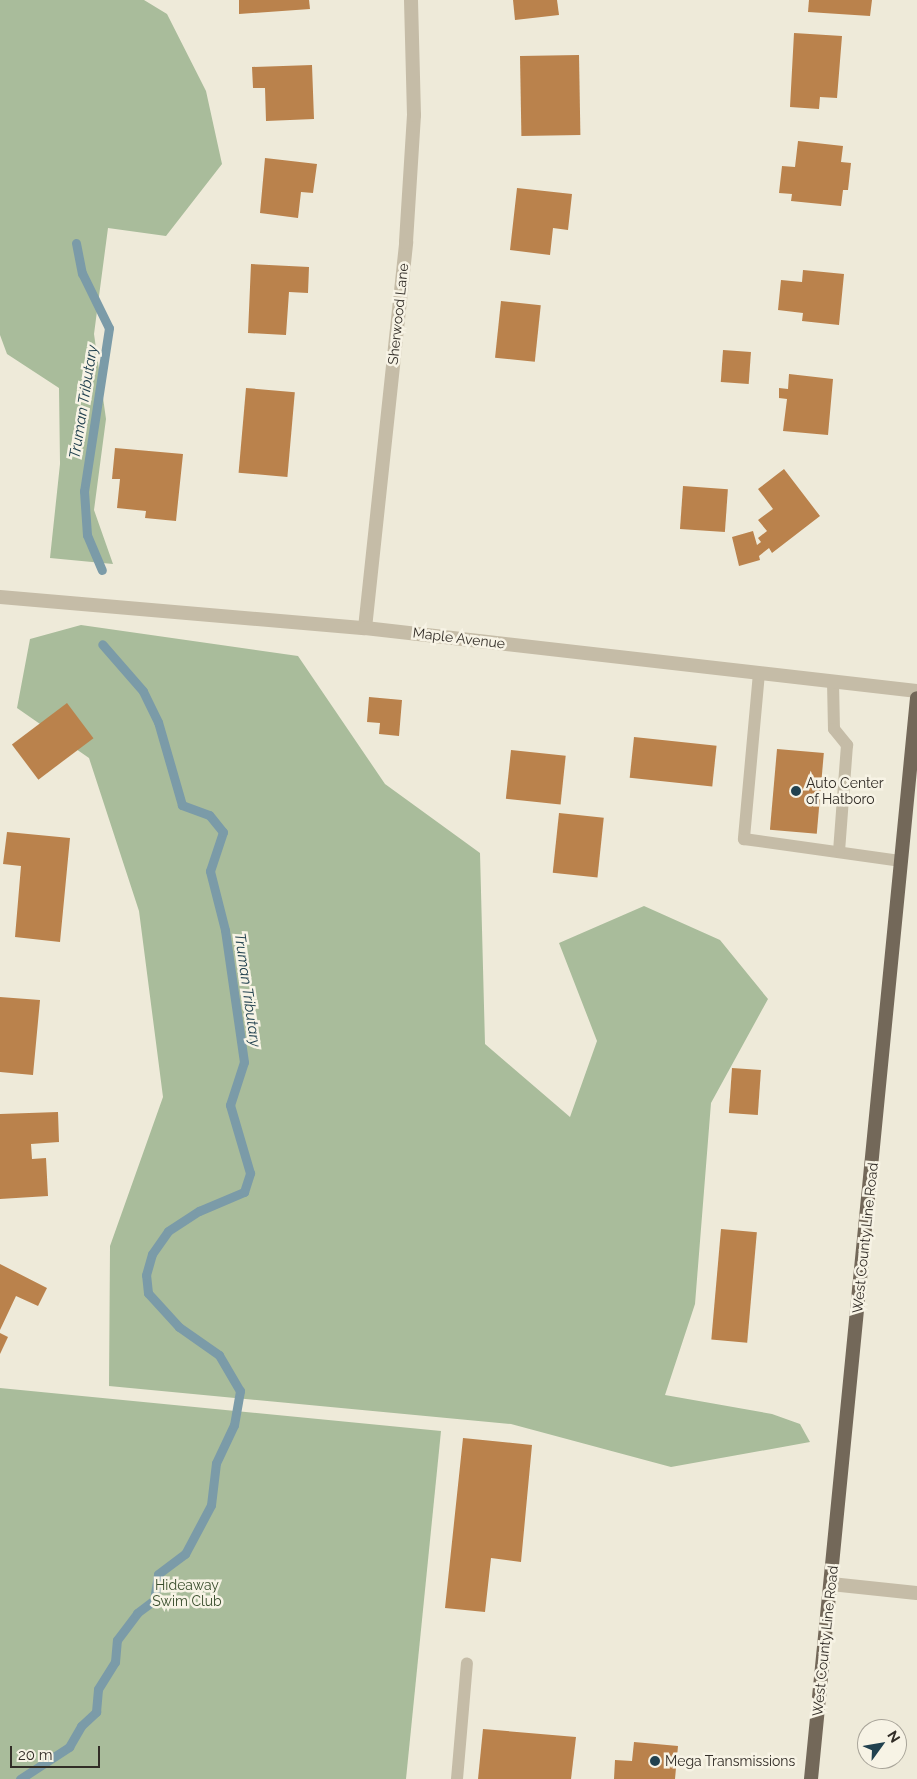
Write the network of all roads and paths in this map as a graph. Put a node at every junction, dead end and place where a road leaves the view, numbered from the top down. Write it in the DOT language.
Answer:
graph roads {
  1 [pos="410,0"];
  2 [pos="0,597"];
  3 [pos="365,628"];
  4 [pos="759,673"];
  5 [pos="833,682"];
  6 [pos="917,691"];
  7 [pos="917,698"];
  8 [pos="838,851"];
  9 [pos="901,861"];
  10 [pos="831,1584"];
  11 [pos="917,1593"];
  12 [pos="467,1663"];
  13 [pos="457,1779"];
  14 [pos="811,1779"];
  1 -- 3 [label="street, Sherwood Lane"];
  2 -- 3 [label="street, Maple Avenue"];
  3 -- 4 [label="street, Maple Avenue"];
  4 -- 5 [label="street, Maple Avenue"];
  4 -- 8 [label="lane"];
  5 -- 6 [label="street, Maple Avenue"];
  5 -- 8 [label="lane"];
  7 -- 9 [label="main road, West County Line Road"];
  8 -- 9 [label="lane"];
  9 -- 10 [label="main road, West County Line Road"];
  10 -- 11 [label="street"];
  10 -- 14 [label="main road, West County Line Road"];
  12 -- 13 [label="lane"];
}
